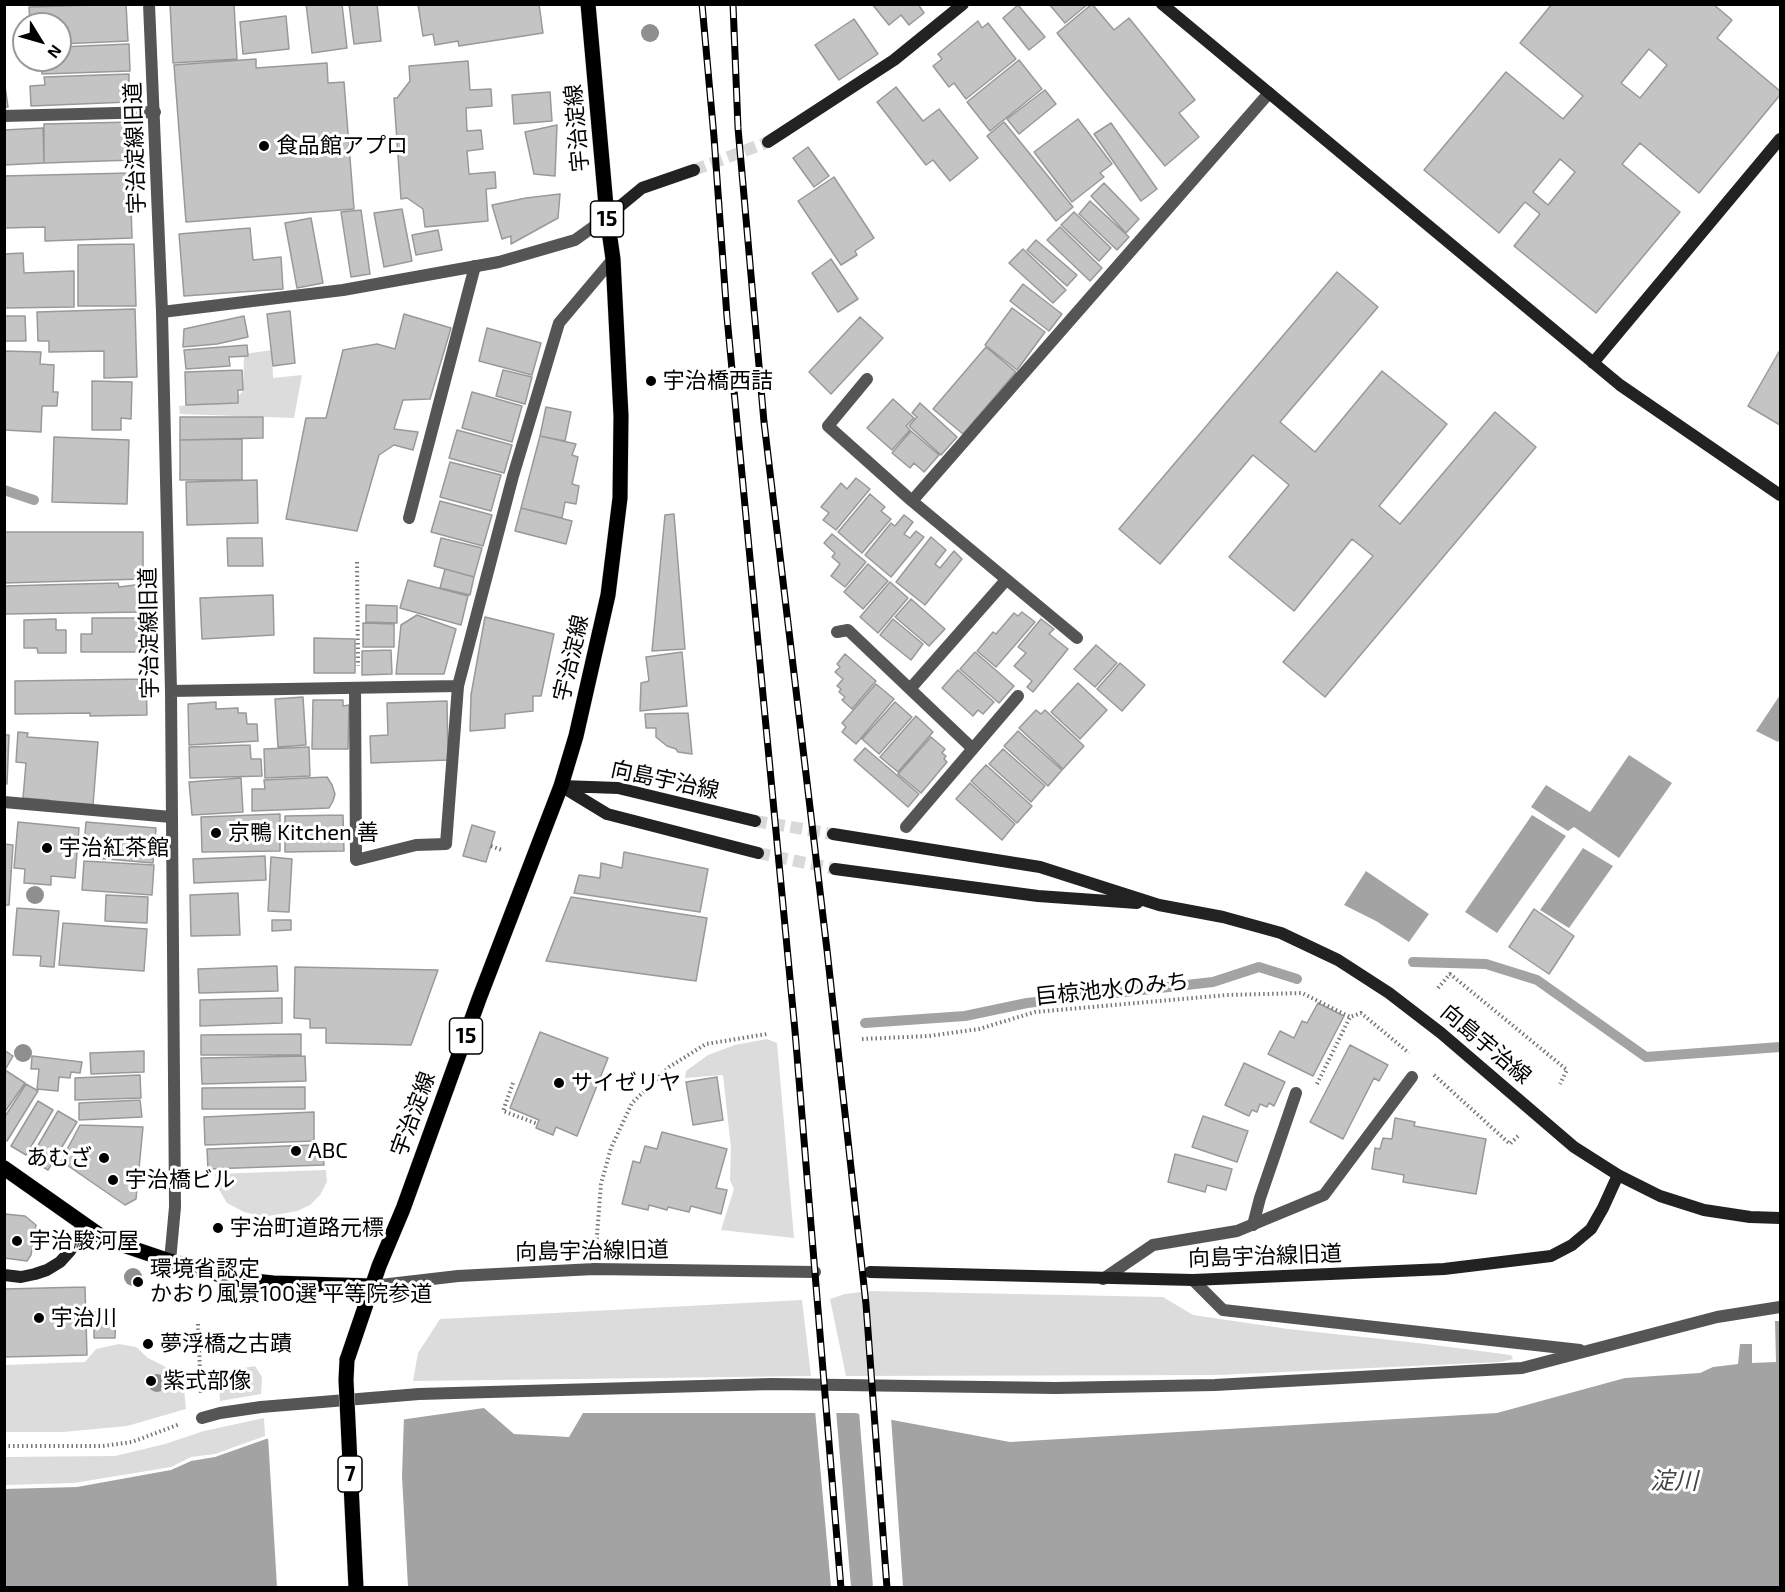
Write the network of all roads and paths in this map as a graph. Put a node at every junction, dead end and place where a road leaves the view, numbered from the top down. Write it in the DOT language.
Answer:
graph roads {
  1 [pos="149,4"];
  2 [pos="588,4"];
  3 [pos="963,4"];
  4 [pos="1162,4"];
  5 [pos="1269,93"];
  6 [pos="155,112"];
  7 [pos="4,116"];
  8 [pos="1780,139"];
  9 [pos="768,142"];
  10 [pos="694,170"];
  11 [pos="607,217"];
  12 [pos="613,259"];
  13 [pos="476,266"];
  14 [pos="162,312"];
  15 [pos="1593,363"];
  16 [pos="867,379"];
  17 [pos="1780,495"];
  18 [pos="912,501"];
  19 [pos="410,518"];
  20 [pos="357,562"];
  21 [pos="1006,580"];
  22 [pos="837,632"];
  23 [pos="1077,638"];
  24 [pos="458,686"];
  25 [pos="356,688"];
  26 [pos="910,689"];
  27 [pos="171,691"];
  28 [pos="1018,696"];
  29 [pos="972,748"];
  30 [pos="561,786"];
  31 [pos="4,802"];
  32 [pos="171,817"];
  33 [pos="755,821"];
  34 [pos="906,827"];
  35 [pos="833,834"];
  36 [pos="491,846"];
  37 [pos="502,850"];
  38 [pos="758,854"];
  39 [pos="835,869"];
  40 [pos="1159,904"];
  41 [pos="1438,988"];
  42 [pos="1350,1017"];
  43 [pos="766,1034"];
  44 [pos="862,1039"];
  45 [pos="1422,1065"];
  46 [pos="1412,1077"];
  47 [pos="513,1083"];
  48 [pos="1560,1084"];
  49 [pos="1296,1093"];
  50 [pos="538,1124"];
  51 [pos="1518,1137"];
  52 [pos="4,1168"];
  53 [pos="1618,1175"];
  54 [pos="1780,1218"];
  55 [pos="81,1222"];
  56 [pos="1253,1225"];
  57 [pos="170,1261"];
  58 [pos="594,1269"];
  59 [pos="814,1272"];
  60 [pos="870,1272"];
  61 [pos="4,1275"];
  62 [pos="1102,1279"];
  63 [pos="1193,1280"];
  64 [pos="372,1287"];
  65 [pos="1780,1307"];
  66 [pos="198,1324"];
  67 [pos="1588,1351"];
  68 [pos="201,1386"];
  69 [pos="202,1418"];
  70 [pos="4,1446"];
  71 [pos="356,1587"];
  1 -- 6 [label="street, 宇治淀線旧道"];
  2 -- 11 [label="main road, 宇治淀線 / 15"];
  3 -- 9 [label="street"];
  4 -- 5 [label="street"];
  5 -- 15 [label="street"];
  5 -- 18 [label="street"];
  6 -- 7 [label="street"];
  6 -- 14 [label="street, 宇治淀線旧道"];
  8 -- 15 [label="street"];
  10 -- 11 [label="street"];
  11 -- 12 [label="main road, 宇治淀線 / 15"];
  11 -- 13 [label="street"];
  12 -- 24 [label="street"];
  12 -- 30 [label="main road, 宇治淀線 / 15"];
  13 -- 14 [label="street"];
  13 -- 19 [label="street"];
  14 -- 27 [label="street, 宇治淀線旧道"];
  15 -- 17 [label="street"];
  16 -- 18 [label="street"];
  18 -- 21 [label="street"];
  20 -- 25 [label="path"];
  21 -- 23 [label="street"];
  21 -- 26 [label="street"];
  22 -- 26 [label="street"];
  24 -- 25 [label="street"];
  24 -- 25 [label="street"];
  25 -- 27 [label="street"];
  26 -- 29 [label="street"];
  27 -- 32 [label="street, 宇治淀線旧道"];
  28 -- 29 [label="street"];
  29 -- 34 [label="street"];
  30 -- 33 [label="street, 向島宇治線"];
  30 -- 38 [label="street, 向島宇治線"];
  30 -- 64 [label="main road, 宇治淀線 / 15"];
  31 -- 32 [label="street"];
  32 -- 57 [label="street, 宇治淀線旧道"];
  35 -- 40 [label="street, 向島宇治線"];
  36 -- 37 [label="path"];
  39 -- 40 [label="street, 向島宇治線"];
  40 -- 53 [label="street, 向島宇治線"];
  41 -- 48 [label="path"];
  42 -- 44 [label="path, 巨椋池水のみち"];
  42 -- 45 [label="path"];
  42 -- 49 [label="path"];
  43 -- 58 [label="path"];
  45 -- 46 [label="path"];
  45 -- 51 [label="path"];
  46 -- 56 [label="street"];
  47 -- 50 [label="path"];
  49 -- 56 [label="street"];
  52 -- 55 [label="main road"];
  53 -- 54 [label="street, 向島宇治線"];
  53 -- 63 [label="street, 向島宇治線旧道"];
  55 -- 57 [label="main road"];
  55 -- 61 [label="street"];
  56 -- 62 [label="street"];
  57 -- 64 [label="main road"];
  58 -- 59 [label="street, 向島宇治線旧道"];
  58 -- 64 [label="street, 向島宇治線旧道"];
  60 -- 62 [label="street, 向島宇治線旧道"];
  62 -- 63 [label="street, 向島宇治線旧道"];
  63 -- 67 [label="street"];
  64 -- 71 [label="main road, 7, bridge"];
  65 -- 67 [label="street"];
  66 -- 68 [label="path"];
  67 -- 69 [label="street"];
  69 -- 70 [label="path"];
}
